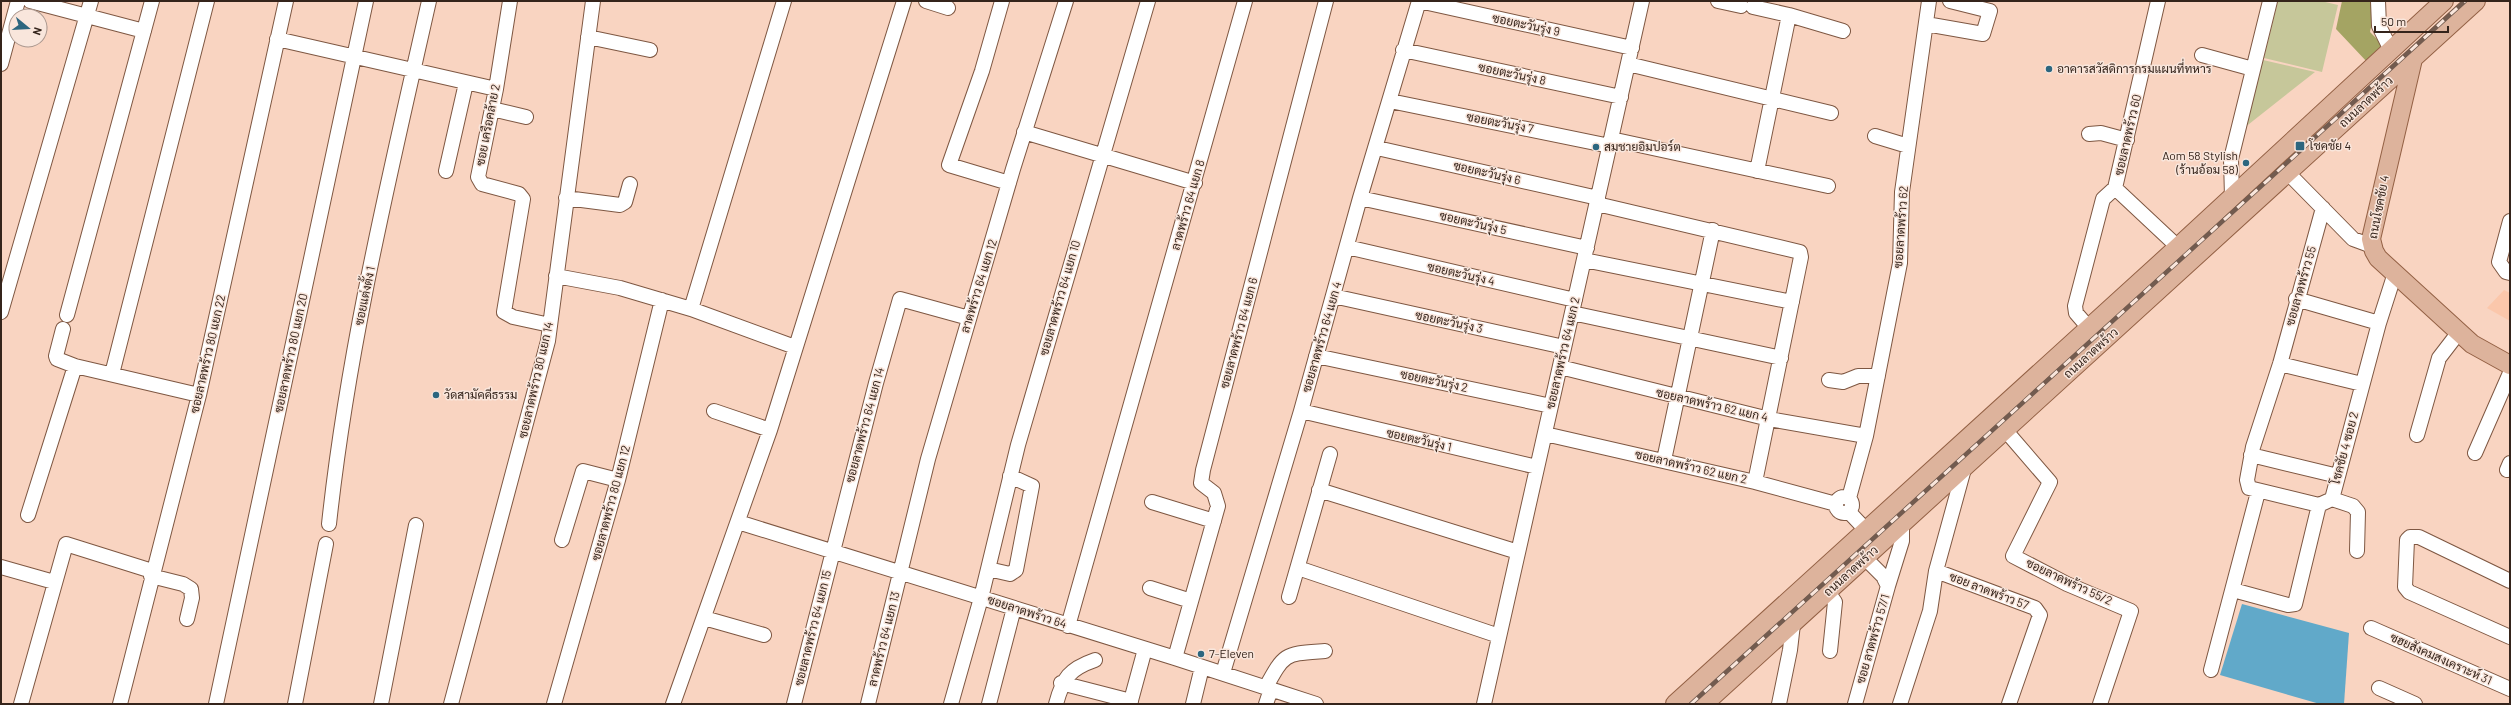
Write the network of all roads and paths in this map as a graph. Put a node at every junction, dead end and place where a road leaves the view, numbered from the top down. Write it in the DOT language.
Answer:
graph roads {
  1 [pos="18,1"];
  2 [pos="30,1"];
  3 [pos="91,1"];
  4 [pos="152,1"];
  5 [pos="208,1"];
  6 [pos="286,1"];
  7 [pos="366,1"];
  8 [pos="429,1"];
  9 [pos="510,1"];
  10 [pos="593,1"];
  11 [pos="784,1"];
  12 [pos="904,1"];
  13 [pos="926,1"];
  14 [pos="1002,1"];
  15 [pos="1066,1"];
  16 [pos="1148,1"];
  17 [pos="1245,1"];
  18 [pos="1326,1"];
  19 [pos="1419,1"];
  20 [pos="1642,1"];
  21 [pos="1718,1"];
  22 [pos="1929,1"];
  23 [pos="1950,1"];
  24 [pos="2158,1"];
  25 [pos="2270,1"];
  26 [pos="2378,1"];
  27 [pos="2444,1"];
  28 [pos="2476,1"];
  29 [pos="948,8"];
  30 [pos="1789,15"];
  31 [pos="87,16"];
  32 [pos="1926,24"];
  33 [pos="1843,30"];
  34 [pos="144,31"];
  35 [pos="588,37"];
  36 [pos="277,39"];
  37 [pos="1632,48"];
  38 [pos="650,50"];
  39 [pos="1403,50"];
  40 [pos="2391,50"];
  41 [pos="2202,55"];
  42 [pos="354,58"];
  43 [pos="2413,59"];
  44 [pos="1,64"];
  45 [pos="1628,64"];
  46 [pos="2253,68"];
  47 [pos="413,71"];
  48 [pos="466,83"];
  49 [pos="496,89"];
  50 [pos="1621,97"];
  51 [pos="1773,99"];
  52 [pos="1390,101"];
  53 [pos="492,109"];
  54 [pos="1831,113"];
  55 [pos="526,117"];
  56 [pos="1024,132"];
  57 [pos="2089,134"];
  58 [pos="1875,136"];
  59 [pos="2127,140"];
  60 [pos="1610,142"];
  61 [pos="1908,146"];
  62 [pos="1377,148"];
  63 [pos="1102,155"];
  64 [pos="446,171"];
  65 [pos="1757,171"];
  66 [pos="2288,174"];
  67 [pos="1009,183"];
  68 [pos="1194,183"];
  69 [pos="630,184"];
  70 [pos="1828,186"];
  71 [pos="2116,188"];
  72 [pos="2232,197"];
  73 [pos="566,198"];
  74 [pos="1360,198"];
  75 [pos="1597,201"];
  76 [pos="2323,208"];
  77 [pos="2510,220"];
  78 [pos="1712,230"];
  79 [pos="2372,246"];
  80 [pos="1348,247"];
  81 [pos="2178,247"];
  82 [pos="1585,254"];
  83 [pos="2395,273"];
  84 [pos="2510,273"];
  85 [pos="556,276"];
  86 [pos="1701,284"];
  87 [pos="1333,296"];
  88 [pos="2296,299"];
  89 [pos="662,300"];
  90 [pos="1792,302"];
  91 [pos="1574,307"];
  92 [pos="691,308"];
  93 [pos="1,312"];
  94 [pos="67,315"];
  95 [pos="969,318"];
  96 [pos="2378,323"];
  97 [pos="550,325"];
  98 [pos="2089,328"];
  99 [pos="63,329"];
  100 [pos="2459,332"];
  101 [pos="1689,338"];
  102 [pos="795,347"];
  103 [pos="1564,347"];
  104 [pos="1316,356"];
  105 [pos="1781,358"];
  106 [pos="2280,364"];
  107 [pos="2510,365"];
  108 [pos="75,366"];
  109 [pos="1560,367"];
  110 [pos="2510,373"];
  111 [pos="112,374"];
  112 [pos="1878,376"];
  113 [pos="1829,380"];
  114 [pos="2362,384"];
  115 [pos="199,395"];
  116 [pos="1676,397"];
  117 [pos="1551,406"];
  118 [pos="714,411"];
  119 [pos="1301,411"];
  120 [pos="1993,416"];
  121 [pos="1769,419"];
  122 [pos="770,430"];
  123 [pos="2006,431"];
  124 [pos="1545,434"];
  125 [pos="2417,435"];
  126 [pos="1866,436"];
  127 [pos="2252,451"];
  128 [pos="2475,453"];
  129 [pos="1330,454"];
  130 [pos="1664,460"];
  131 [pos="1537,466"];
  132 [pos="1964,469"];
  133 [pos="1010,476"];
  134 [pos="2338,476"];
  135 [pos="618,480"];
  136 [pos="1755,482"];
  137 [pos="1319,490"];
  138 [pos="2258,492"];
  139 [pos="1849,498"];
  140 [pos="2332,499"];
  141 [pos="1152,502"];
  142 [pos="1836,504"];
  143 [pos="2319,505"];
  144 [pos="1849,512"];
  145 [pos="28,515"];
  146 [pos="1214,521"];
  147 [pos="738,522"];
  148 [pos="329,524"];
  149 [pos="416,525"];
  150 [pos="1902,525"];
  151 [pos="1866,530"];
  152 [pos="562,540"];
  153 [pos="326,544"];
  154 [pos="832,551"];
  155 [pos="2358,551"];
  156 [pos="1518,552"];
  157 [pos="1865,558"];
  158 [pos="1,567"];
  159 [pos="1298,568"];
  160 [pos="988,569"];
  161 [pos="1936,571"];
  162 [pos="900,573"];
  163 [pos="151,574"];
  164 [pos="2510,581"];
  165 [pos="54,582"];
  166 [pos="1888,586"];
  167 [pos="1150,588"];
  168 [pos="2233,590"];
  169 [pos="1828,592"];
  170 [pos="1289,597"];
  171 [pos="981,598"];
  172 [pos="1191,601"];
  173 [pos="1014,608"];
  174 [pos="704,618"];
  175 [pos="187,619"];
  176 [pos="1793,624"];
  177 [pos="1068,626"];
  178 [pos="2371,628"];
  179 [pos="764,635"];
  180 [pos="1499,636"];
  181 [pos="2510,637"];
  182 [pos="1145,649"];
  183 [pos="1325,651"];
  184 [pos="1830,651"];
  185 [pos="1175,658"];
  186 [pos="1095,660"];
  187 [pos="1202,667"];
  188 [pos="2211,670"];
  189 [pos="1223,673"];
  190 [pos="1061,684"];
  191 [pos="1268,688"];
  192 [pos="2379,688"];
  193 [pos="2510,689"];
  194 [pos="1131,702"];
  195 [pos="21,704"];
  196 [pos="120,704"];
  197 [pos="216,704"];
  198 [pos="295,704"];
  199 [pos="382,704"];
  200 [pos="451,704"];
  201 [pos="554,704"];
  202 [pos="673,704"];
  203 [pos="794,704"];
  204 [pos="868,704"];
  205 [pos="951,704"];
  206 [pos="989,704"];
  207 [pos="1056,704"];
  208 [pos="1193,704"];
  209 [pos="1266,704"];
  210 [pos="1316,704"];
  211 [pos="1484,704"];
  212 [pos="1675,704"];
  213 [pos="1704,704"];
  214 [pos="1779,704"];
  215 [pos="1855,704"];
  216 [pos="1900,704"];
  217 [pos="2009,704"];
  218 [pos="2100,704"];
  219 [pos="2415,704"];
  1 -- 44 [label="street"];
  2 -- 31 [label="street"];
  3 -- 31 [label="street"];
  4 -- 34 [label="street"];
  5 -- 111 [label="street"];
  6 -- 36 [label="street, ซอยลาดพร้าว 80 แยก 22"];
  7 -- 42 [label="street, ซอยลาดพร้าว 80 แยก 20"];
  8 -- 47 [label="street, ซอยแต่งตั้ง 1"];
  9 -- 49 [label="street, ซอย เครือคล้าย 2"];
  10 -- 35 [label="street, ซอยลาดพร้าว 80 แยก 14"];
  11 -- 92 [label="street"];
  12 -- 102 [label="street"];
  13 -- 29 [label="street"];
  14 -- 67 [label="street"];
  15 -- 56 [label="street, ลาดพร้าว 64 แยก 12"];
  16 -- 63 [label="street, ซอยลาดพร้าว 64 แยก 10"];
  17 -- 68 [label="street, ลาดพร้าว 64 แยก 8"];
  18 -- 146 [label="street, ซอยลาดพร้าว 64 แยก 6"];
  19 -- 37 [label="street, ซอยตะวันรุ่ง 9"];
  19 -- 39 [label="street, ซอยลาดพร้าว 64 แยก 4"];
  20 -- 37 [label="street, ซอยลาดพร้าว 64 แยก 2"];
  21 -- 30 [label="street"];
  22 -- 32 [label="street, ซอยลาดพร้าว 62"];
  23 -- 32 [label="street"];
  24 -- 59 [label="street, ซอยลาดพร้าว 60"];
  25 -- 46 [label="street"];
  26 -- 40 [label="street"];
  27 -- 40 [label="main road, ถนนลาดพร้าว"];
  28 -- 43 [label="main road, ถนนลาดพร้าว"];
  30 -- 33 [label="street"];
  30 -- 51 [label="street"];
  31 -- 34 [label="street"];
  31 -- 93 [label="street"];
  32 -- 61 [label="street, ซอยลาดพร้าว 62"];
  34 -- 94 [label="street"];
  35 -- 38 [label="street"];
  35 -- 73 [label="street, ซอยลาดพร้าว 80 แยก 14"];
  36 -- 42 [label="street"];
  36 -- 115 [label="street, ซอยลาดพร้าว 80 แยก 22"];
  37 -- 45 [label="street, ซอยลาดพร้าว 64 แยก 2"];
  39 -- 50 [label="street, ซอยตะวันรุ่ง 8"];
  39 -- 52 [label="street, ซอยลาดพร้าว 64 แยก 4"];
  40 -- 72 [label="main road, ถนนลาดพร้าว"];
  41 -- 46 [label="street"];
  42 -- 47 [label="street"];
  42 -- 197 [label="street, ซอยลาดพร้าว 80 แยก 20"];
  43 -- 66 [label="main road, ถนนลาดพร้าว"];
  43 -- 79 [label="main road, ถนนโชคชัย 4"];
  45 -- 50 [label="street, ซอยลาดพร้าว 64 แยก 2"];
  45 -- 51 [label="street"];
  46 -- 72 [label="street"];
  47 -- 48 [label="street"];
  47 -- 148 [label="street, ซอยแต่งตั้ง 1"];
  48 -- 49 [label="street"];
  48 -- 64 [label="street"];
  49 -- 53 [label="street, ซอย เครือคล้าย 2"];
  50 -- 60 [label="street, ซอยลาดพร้าว 64 แยก 2"];
  51 -- 54 [label="street"];
  51 -- 65 [label="street"];
  52 -- 60 [label="street, ซอยตะวันรุ่ง 7"];
  52 -- 62 [label="street, ซอยลาดพร้าว 64 แยก 4"];
  53 -- 55 [label="street"];
  53 -- 97 [label="street, ซอย เครือคล้าย 2"];
  56 -- 63 [label="street"];
  56 -- 67 [label="street, ลาดพร้าว 64 แยก 12"];
  57 -- 59 [label="street"];
  58 -- 61 [label="street"];
  59 -- 71 [label="street, ซอยลาดพร้าว 60"];
  60 -- 65 [label="street, ซอยตะวันรุ่ง 7"];
  60 -- 75 [label="street, ซอยลาดพร้าว 64 แยก 2"];
  61 -- 112 [label="street, ซอยลาดพร้าว 62"];
  62 -- 74 [label="street, ซอยลาดพร้าว 64 แยก 4"];
  62 -- 75 [label="street, ซอยตะวันรุ่ง 6"];
  63 -- 68 [label="street"];
  63 -- 133 [label="street, ซอยลาดพร้าว 64 แยก 10"];
  65 -- 70 [label="street, ซอยตะวันรุ่ง 7"];
  66 -- 76 [label="street"];
  66 -- 123 [label="main road, ถนนลาดพร้าว"];
  67 -- 95 [label="street, ลาดพร้าว 64 แยก 12"];
  68 -- 177 [label="street, ลาดพร้าว 64 แยก 8"];
  69 -- 73 [label="street"];
  71 -- 81 [label="street"];
  71 -- 98 [label="street, ซอยลาดพร้าว 60"];
  72 -- 81 [label="main road, ถนนลาดพร้าว"];
  73 -- 85 [label="street, ซอยลาดพร้าว 80 แยก 14"];
  74 -- 80 [label="street, ซอยลาดพร้าว 64 แยก 4"];
  74 -- 82 [label="street, ซอยตะวันรุ่ง 5"];
  75 -- 78 [label="street, ซอยตะวันรุ่ง 6"];
  75 -- 82 [label="street, ซอยลาดพร้าว 64 แยก 2"];
  76 -- 79 [label="street"];
  76 -- 88 [label="street, ซอยลาดพร้าว 55"];
  77 -- 84 [label="street"];
  78 -- 86 [label="street"];
  78 -- 90 [label="street, ซอยตะวันรุ่ง 6"];
  79 -- 83 [label="main road, ถนนโชคชัย 4"];
  80 -- 87 [label="street, ซอยลาดพร้าว 64 แยก 4"];
  80 -- 91 [label="street, ซอยตะวันรุ่ง 4"];
  81 -- 98 [label="main road, ถนนลาดพร้าว"];
  82 -- 86 [label="street, ซอยตะวันรุ่ง 5"];
  82 -- 91 [label="street, ซอยลาดพร้าว 64 แยก 2"];
  83 -- 96 [label="street, โชคชัย 4 ซอย 2"];
  83 -- 100 [label="main road, ถนนโชคชัย 4"];
  85 -- 89 [label="street"];
  85 -- 97 [label="street, ซอยลาดพร้าว 80 แยก 14"];
  86 -- 90 [label="street, ซอยตะวันรุ่ง 5"];
  86 -- 101 [label="street"];
  87 -- 103 [label="street, ซอยตะวันรุ่ง 3"];
  87 -- 104 [label="street, ซอยลาดพร้าว 64 แยก 4"];
  88 -- 96 [label="street"];
  88 -- 106 [label="street, ซอยลาดพร้าว 55"];
  89 -- 92 [label="street"];
  89 -- 135 [label="street, ซอยลาดพร้าว 80 แยก 12"];
  90 -- 105 [label="street"];
  91 -- 101 [label="street, ซอยตะวันรุ่ง 4"];
  91 -- 103 [label="street, ซอยลาดพร้าว 64 แยก 2"];
  92 -- 102 [label="street"];
  95 -- 154 [label="street, ซอยลาดพร้าว 64 แยก 14"];
  95 -- 162 [label="street, ลาดพร้าว 64 แยก 12"];
  96 -- 114 [label="street, โชคชัย 4 ซอย 2"];
  97 -- 200 [label="street, ซอยลาดพร้าว 80 แยก 14"];
  98 -- 120 [label="main road, ถนนลาดพร้าว"];
  99 -- 108 [label="street"];
  100 -- 107 [label="main road, ถนนโชคชัย 4"];
  100 -- 125 [label="street"];
  101 -- 105 [label="street, ซอยตะวันรุ่ง 4"];
  101 -- 116 [label="street"];
  102 -- 122 [label="street"];
  103 -- 109 [label="street, ซอยลาดพร้าว 64 แยก 2"];
  104 -- 117 [label="street, ซอยตะวันรุ่ง 2"];
  104 -- 119 [label="street, ซอยลาดพร้าว 64 แยก 4"];
  105 -- 121 [label="street"];
  106 -- 114 [label="street"];
  106 -- 127 [label="street, ซอยลาดพร้าว 55"];
  108 -- 111 [label="street"];
  108 -- 145 [label="street"];
  109 -- 116 [label="street, ซอยลาดพร้าว 62 แยก 4"];
  109 -- 117 [label="street, ซอยลาดพร้าว 64 แยก 2"];
  110 -- 128 [label="street"];
  111 -- 115 [label="street"];
  112 -- 113 [label="street"];
  112 -- 126 [label="street, ซอยลาดพร้าว 62"];
  114 -- 134 [label="street, โชคชัย 4 ซอย 2"];
  115 -- 163 [label="street, ซอยลาดพร้าว 80 แยก 22"];
  116 -- 121 [label="street, ซอยลาดพร้าว 62 แยก 4"];
  116 -- 130 [label="street"];
  117 -- 124 [label="street, ซอยลาดพร้าว 64 แยก 2"];
  118 -- 122 [label="street"];
  119 -- 131 [label="street, ซอยตะวันรุ่ง 1"];
  119 -- 189 [label="street, ซอยลาดพร้าว 64 แยก 4"];
  120 -- 123 [label="main road"];
  120 -- 151 [label="main road, ถนนลาดพร้าว"];
  121 -- 126 [label="street, ซอยลาดพร้าว 62 แยก 4"];
  121 -- 136 [label="street"];
  122 -- 147 [label="street"];
  123 -- 132 [label="main road, ถนนลาดพร้าว"];
  123 -- 218 [label="street, ซอยลาดพร้าว 55/2"];
  124 -- 130 [label="street, ซอยลาดพร้าว 62 แยก 2"];
  124 -- 131 [label="street, ซอยลาดพร้าว 64 แยก 2"];
  126 -- 139 [label="street, ซอยลาดพร้าว 62"];
  127 -- 134 [label="street"];
  127 -- 138 [label="street"];
  129 -- 137 [label="street"];
  130 -- 136 [label="street, ซอยลาดพร้าว 62 แยก 2"];
  131 -- 156 [label="street, ซอยลาดพร้าว 64 แยก 2"];
  132 -- 150 [label="main road, ถนนลาดพร้าว"];
  132 -- 161 [label="street, ซอย ลาดพร้าว 57"];
  133 -- 160 [label="street, ซอยลาดพร้าว 64 แยก 10"];
  133 -- 160 [label="street"];
  134 -- 140 [label="street, โชคชัย 4 ซอย 2"];
  135 -- 152 [label="street"];
  135 -- 201 [label="street, ซอยลาดพร้าว 80 แยก 12"];
  136 -- 142 [label="street, ซอยลาดพร้าว 62 แยก 2"];
  137 -- 156 [label="street"];
  137 -- 159 [label="street"];
  138 -- 143 [label="street"];
  138 -- 168 [label="street"];
  139 -- 142 [label="street"];
  139 -- 144 [label="street, ซอยลาดพร้าว 62"];
  140 -- 143 [label="street, โชคชัย 4 ซอย 2"];
  140 -- 155 [label="street"];
  141 -- 146 [label="street"];
  142 -- 144 [label="street"];
  143 -- 168 [label="street"];
  144 -- 151 [label="street"];
  146 -- 172 [label="street, ซอยลาดพร้าว 64 แยก 6"];
  147 -- 154 [label="street, ซอยลาดพร้าว 64"];
  147 -- 174 [label="street"];
  149 -- 199 [label="street"];
  150 -- 157 [label="main road, ถนนลาดพร้าว"];
  150 -- 166 [label="street"];
  151 -- 212 [label="main road, ถนนลาดพร้าว"];
  153 -- 198 [label="street"];
  154 -- 162 [label="street, ซอยลาดพร้าว 64"];
  154 -- 203 [label="street, ซอยลาดพร้าว 64 แยก 15"];
  156 -- 180 [label="street, ซอยลาดพร้าว 64 แยก 2"];
  157 -- 166 [label="street, ซอย ลาดพร้าว 57/1"];
  157 -- 169 [label="main road, ถนนลาดพร้าว"];
  158 -- 165 [label="street"];
  159 -- 170 [label="street"];
  159 -- 180 [label="street"];
  160 -- 171 [label="street, ซอยลาดพร้าว 64 แยก 10"];
  161 -- 216 [label="street, ซอย ลาดพร้าว 57"];
  161 -- 217 [label="street, ซอย ลาดพร้าว 57"];
  162 -- 171 [label="street, ซอยลาดพร้าว 64"];
  162 -- 204 [label="street, ลาดพร้าว 64 แยก 13"];
  163 -- 165 [label="street"];
  163 -- 175 [label="street"];
  163 -- 196 [label="street, ซอยลาดพร้าว 80 แยก 22"];
  164 -- 181 [label="street"];
  165 -- 195 [label="street"];
  166 -- 215 [label="street, ซอย ลาดพร้าว 57/1"];
  167 -- 172 [label="street"];
  168 -- 188 [label="street"];
  169 -- 176 [label="main road, ถนนลาดพร้าว"];
  169 -- 184 [label="street"];
  171 -- 173 [label="street, ซอยลาดพร้าว 64"];
  171 -- 205 [label="street, ซอยลาดพร้าว 64 แยก 10"];
  172 -- 185 [label="street, ซอยลาดพร้าว 64 แยก 6"];
  173 -- 177 [label="street, ซอยลาดพร้าว 64"];
  173 -- 206 [label="street"];
  174 -- 179 [label="street"];
  174 -- 202 [label="street"];
  176 -- 213 [label="main road, ถนนลาดพร้าว"];
  176 -- 214 [label="street"];
  177 -- 182 [label="street, ซอยลาดพร้าว 64"];
  178 -- 193 [label="street, ซฮยสังคมสงเคราะห์ 31"];
  180 -- 211 [label="street, ซอยลาดพร้าว 64 แยก 2"];
  182 -- 185 [label="street, ซอยลาดพร้าว 64"];
  182 -- 194 [label="street"];
  183 -- 191 [label="street"];
  185 -- 187 [label="street, ซอยลาดพร้าว 64"];
  186 -- 190 [label="street"];
  187 -- 189 [label="street, ซอยลาดพร้าว 64"];
  187 -- 208 [label="street"];
  189 -- 191 [label="street, ซอยลาดพร้าว 64"];
  190 -- 194 [label="street"];
  190 -- 207 [label="street"];
  191 -- 209 [label="street"];
  191 -- 210 [label="street, ซอยลาดพร้าว 64"];
  192 -- 219 [label="street"];
}
